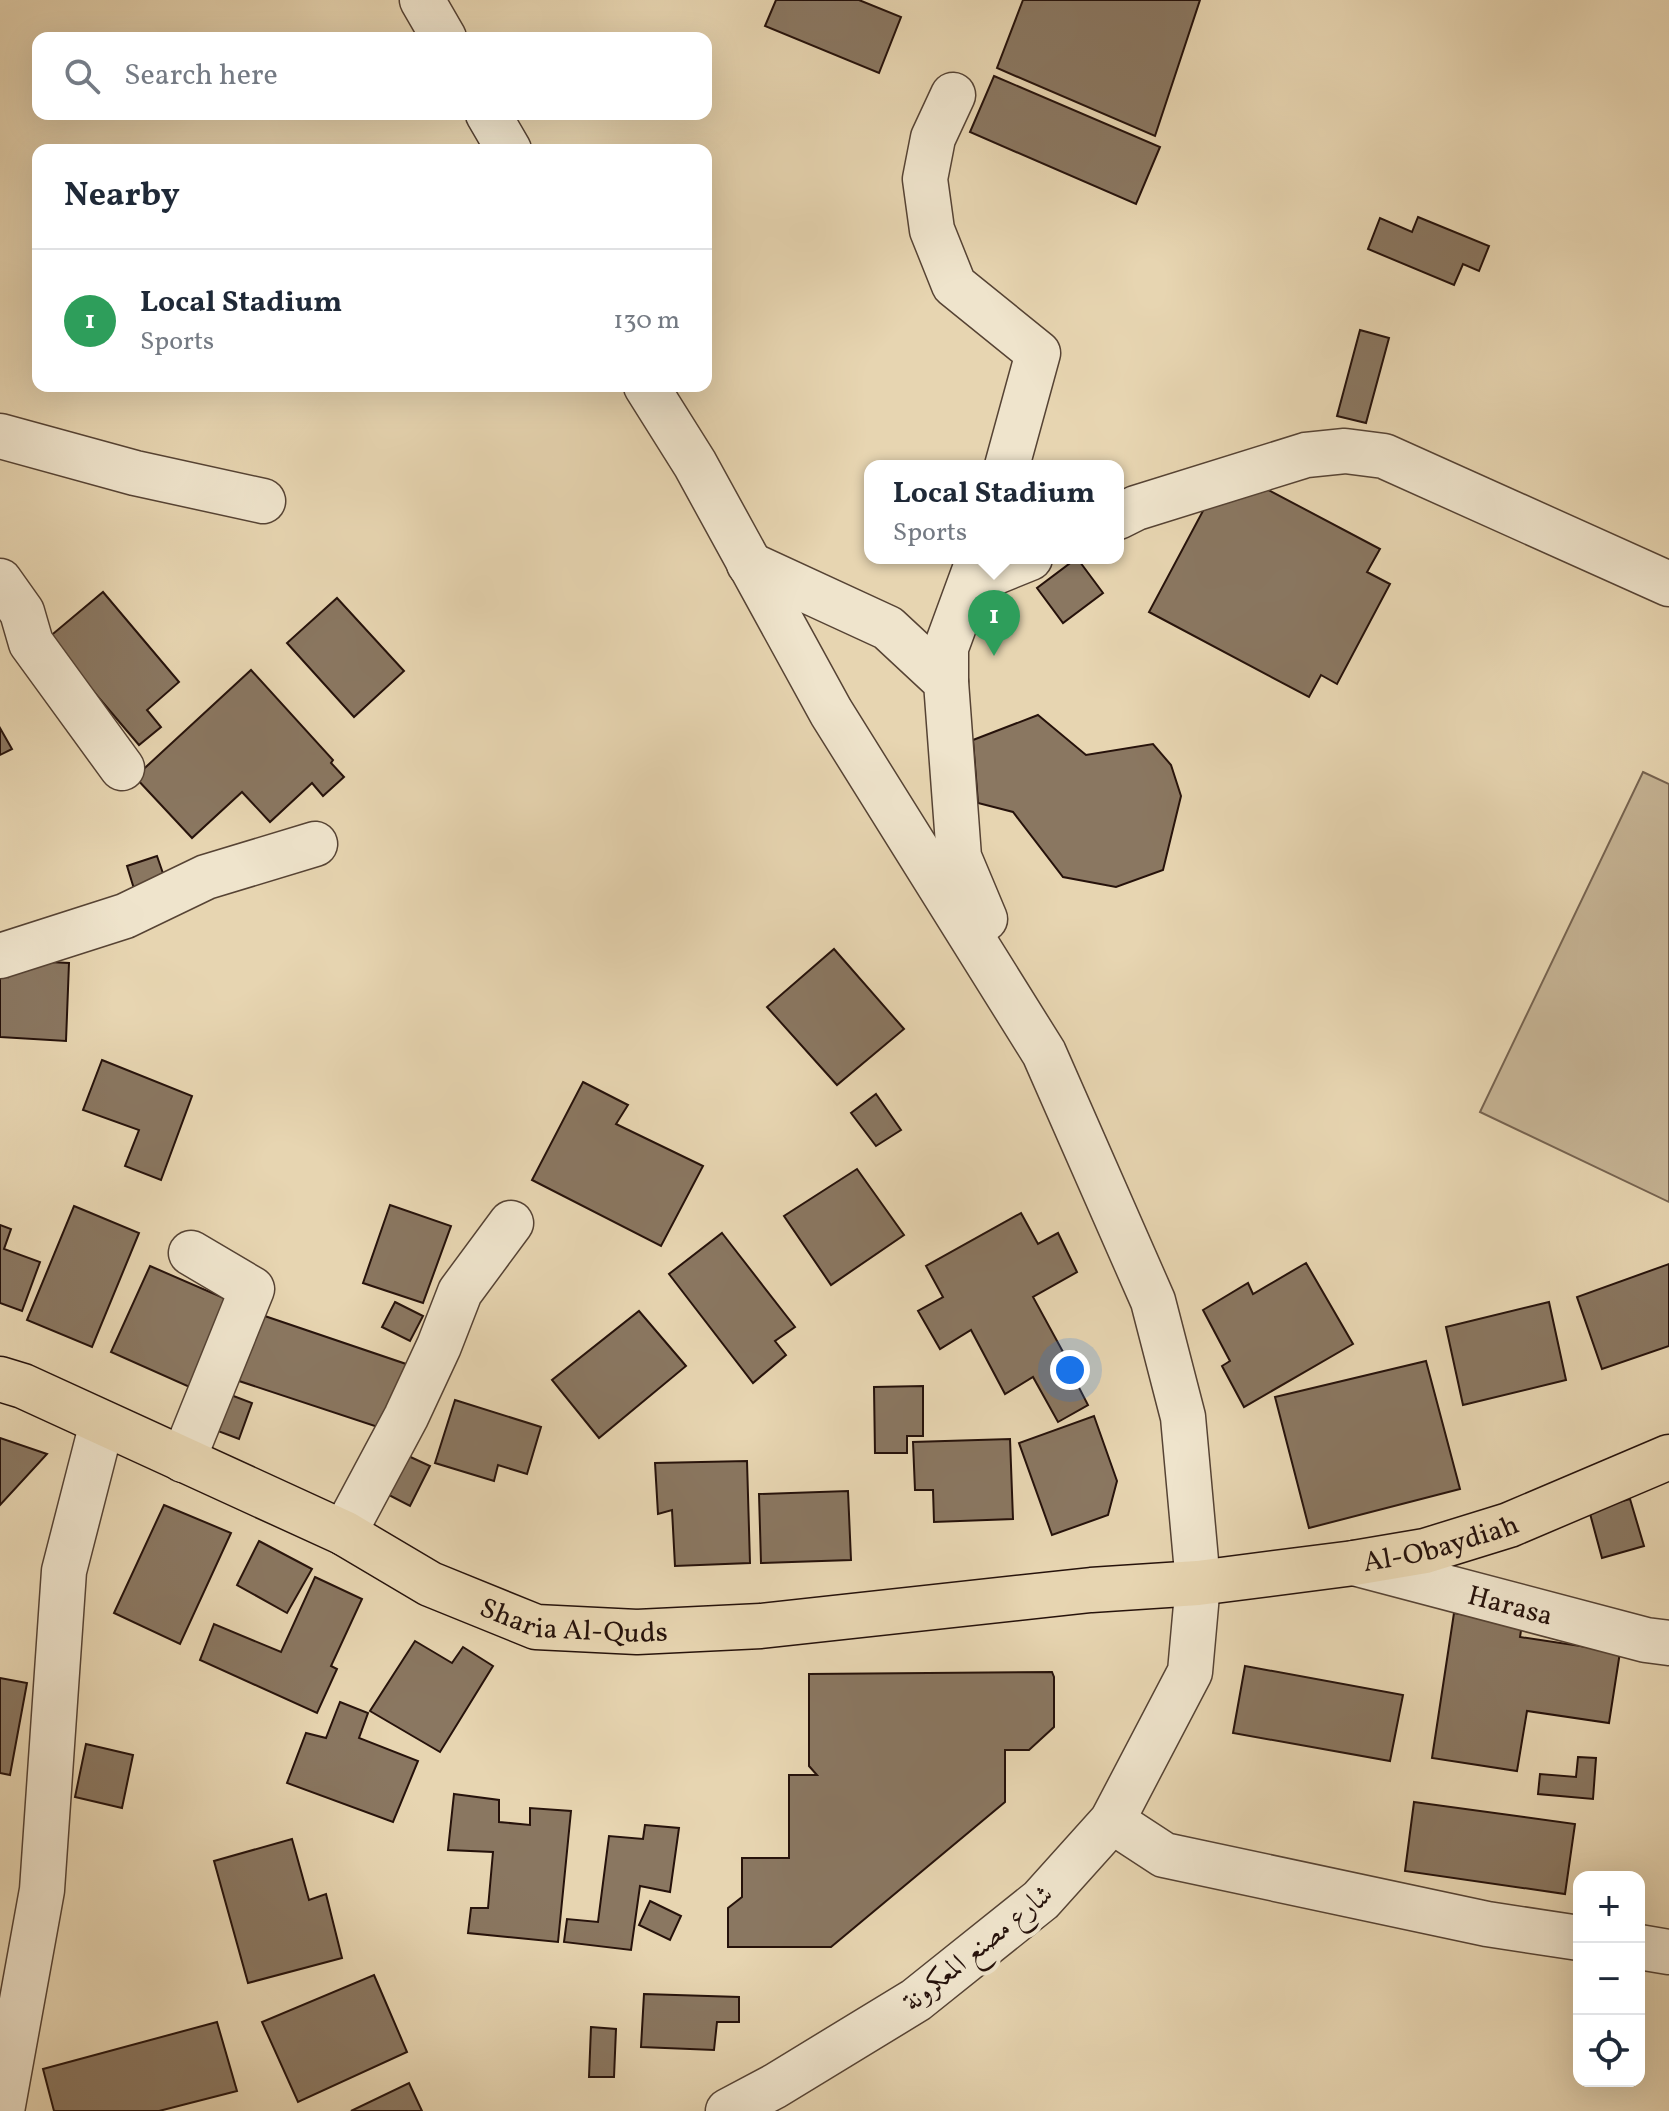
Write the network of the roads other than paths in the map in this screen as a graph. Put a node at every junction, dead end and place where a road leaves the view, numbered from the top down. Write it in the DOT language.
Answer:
graph roads {
  1 [pos="422,0"];
  2 [pos="441,32"];
  3 [pos="953,95"];
  4 [pos="492,120"];
  5 [pos="506,144"];
  6 [pos="650,392"];
  7 [pos="0,436"];
  8 [pos="1009,460"];
  9 [pos="263,501"];
  10 [pos="1124,514"];
  11 [pos="749,564"];
  12 [pos="1002,564"];
  13 [pos="975,570"];
  14 [pos="0,581"];
  15 [pos="1669,584"];
  16 [pos="946,682"];
  17 [pos="122,768"];
  18 [pos="315,844"];
  19 [pos="0,956"];
  20 [pos="1044,1053"];
  21 [pos="511,1223"];
  22 [pos="191,1253"];
  23 [pos="0,1379"];
  24 [pos="102,1423"];
  25 [pos="1669,1457"];
  26 [pos="183,1460"];
  27 [pos="344,1533"];
  28 [pos="1354,1563"];
  29 [pos="1198,1583"];
  30 [pos="1669,1643"];
  31 [pos="1112,1821"];
  32 [pos="1573,1937"];
  33 [pos="1645,1948"];
  34 [pos="1669,1952"];
  35 [pos="2,2111"];
  36 [pos="728,2111"];
  1 -- 2 [label="street"];
  3 -- 8 [label="street"];
  4 -- 5 [label="street"];
  6 -- 11 [label="street"];
  7 -- 9 [label="street"];
  10 -- 15 [label="street"];
  11 -- 16 [label="street"];
  11 -- 20 [label="street"];
  12 -- 13 [label="street"];
  13 -- 16 [label="street"];
  14 -- 17 [label="street"];
  16 -- 20 [label="street"];
  18 -- 19 [label="street"];
  20 -- 29 [label="street, شارع مصنع المعكرونة"];
  21 -- 27 [label="street"];
  22 -- 26 [label="street"];
  23 -- 24 [label="main road, Sharia Al-Quds"];
  24 -- 26 [label="main road, Sharia Al-Quds"];
  24 -- 35 [label="street"];
  25 -- 28 [label="main road, Al-Obaydiah"];
  26 -- 27 [label="main road, Sharia Al-Quds"];
  27 -- 29 [label="main road, Sharia Al-Quds"];
  28 -- 29 [label="main road, Al-Obaydiah"];
  28 -- 30 [label="street, Harasa"];
  29 -- 31 [label="street, شارع مصنع المعكرونة"];
  31 -- 32 [label="street"];
  31 -- 36 [label="street, شارع مصنع المعكرونة"];
  33 -- 34 [label="street"];
}
